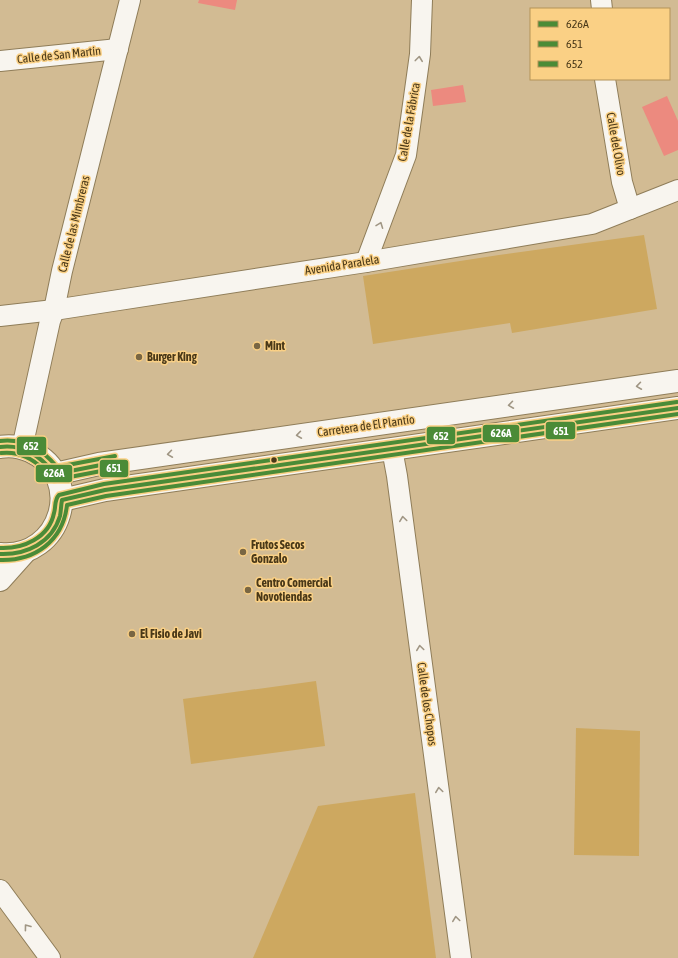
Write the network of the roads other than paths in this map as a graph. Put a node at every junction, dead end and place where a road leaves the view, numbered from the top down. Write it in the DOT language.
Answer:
graph roads {
  1 [pos="130,0"];
  2 [pos="422,0"];
  3 [pos="118,49"];
  4 [pos="0,61"];
  5 [pos="605,80"];
  6 [pos="678,190"];
  7 [pos="630,209"];
  8 [pos="366,262"];
  9 [pos="54,310"];
  10 [pos="0,316"];
  11 [pos="678,381"];
  12 [pos="678,408"];
  13 [pos="0,447"];
  14 [pos="22,448"];
  15 [pos="392,449"];
  16 [pos="54,474"];
  17 [pos="62,500"];
  18 [pos="25,552"];
  19 [pos="0,554"];
  20 [pos="0,580"];
  21 [pos="0,890"];
  22 [pos="50,958"];
  23 [pos="461,958"];
  1 -- 3 [label="street, Calle de las Mimbreras"];
  8 -- 2 [label="street, Calle de la Fábrica, one-way"];
  3 -- 4 [label="street, Calle de San Martín"];
  3 -- 9 [label="street, Calle de las Mimbreras"];
  5 -- 7 [label="street, Calle del Olivo"];
  6 -- 7 [label="street, Avenida Paralela"];
  7 -- 8 [label="street, Avenida Paralela"];
  8 -- 9 [label="street, Avenida Paralela"];
  9 -- 10 [label="street, Avenida Paralela"];
  9 -- 14 [label="street, Calle de las Mimbreras"];
  11 -- 16 [label="street, Carretera de El Plantío, one-way"];
  12 -- 15 [label="street"];
  13 -- 14 [label="street"];
  14 -- 16 [label="street"];
  15 -- 17 [label="street"];
  23 -- 15 [label="street, Calle de los Chopos, one-way"];
  16 -- 17 [label="street"];
  17 -- 18 [label="street"];
  18 -- 19 [label="street"];
  18 -- 20 [label="street"];
  22 -- 21 [label="street, one-way"];
}
